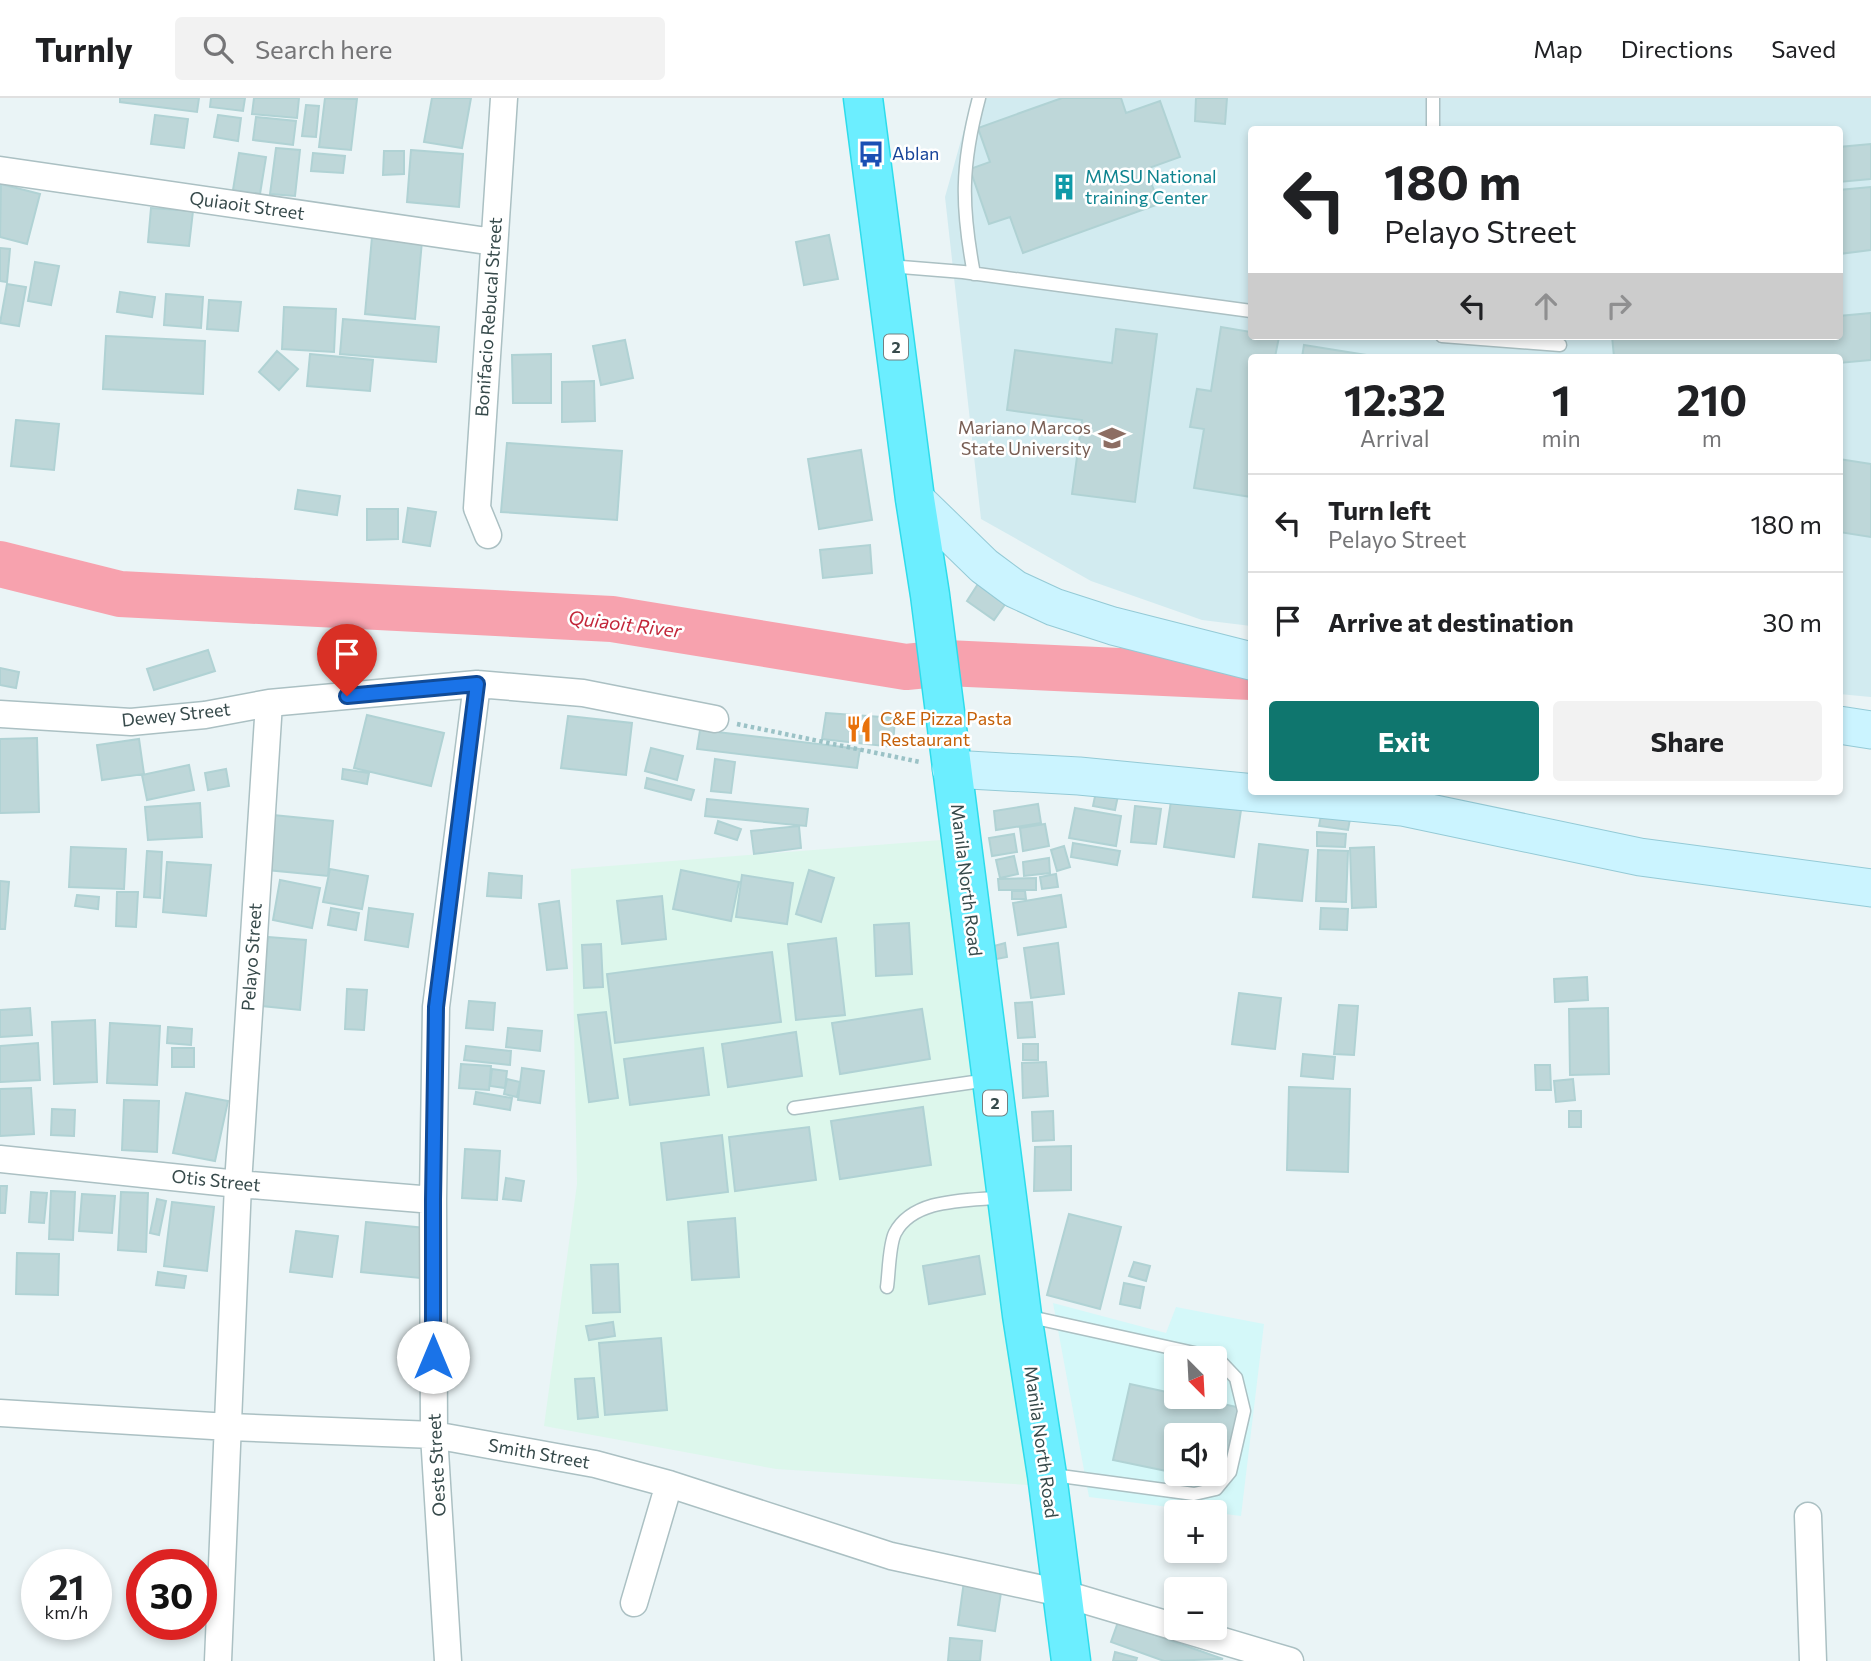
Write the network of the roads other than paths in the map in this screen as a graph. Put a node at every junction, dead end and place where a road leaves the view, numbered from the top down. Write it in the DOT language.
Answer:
graph roads {
  1 [pos="504,98"];
  2 [pos="863,98"];
  3 [pos="979,98"];
  4 [pos="1433,98"];
  5 [pos="1433,126"];
  6 [pos="0,170"];
  7 [pos="494,242"];
  8 [pos="886,266"];
  9 [pos="974,274"];
  10 [pos="1248,311"];
  11 [pos="1495,340"];
  12 [pos="1560,345"];
  13 [pos="915,499"];
  14 [pos="488,535"];
  15 [pos="1248,659"];
  16 [pos="477,684"];
  17 [pos="269,703"];
  18 [pos="0,714"];
  19 [pos="715,719"];
  20 [pos="1843,726"];
  21 [pos="1871,730"];
  22 [pos="951,769"];
  23 [pos="1248,792"];
  24 [pos="1277,795"];
  25 [pos="1871,888"];
  26 [pos="992,1079"];
  27 [pos="794,1108"];
  28 [pos="0,1159"];
  29 [pos="238,1184"];
  30 [pos="1009,1196"];
  31 [pos="433,1200"];
  32 [pos="887,1287"];
  33 [pos="1023,1315"];
  34 [pos="0,1413"];
  35 [pos="229,1427"];
  36 [pos="434,1435"];
  37 [pos="1047,1475"];
  38 [pos="669,1484"];
  39 [pos="1808,1516"];
  40 [pos="1061,1593"];
  41 [pos="634,1603"];
  42 [pos="218,1661"];
  43 [pos="448,1661"];
  44 [pos="1070,1661"];
  45 [pos="1290,1661"];
  46 [pos="1813,1661"];
  1 -- 7 [label="street, Bonifacio Rebucal Street"];
  2 -- 8 [label="highway, Manila North Road / 2"];
  3 -- 9 [label="lane"];
  4 -- 5 [label="lane"];
  6 -- 7 [label="street, Quiaoit Street"];
  7 -- 14 [label="street, Bonifacio Rebucal Street"];
  8 -- 9 [label="lane"];
  8 -- 13 [label="highway, Manila North Road / 2"];
  9 -- 10 [label="lane"];
  11 -- 12 [label="lane"];
  13 -- 15 [label="street"];
  13 -- 22 [label="highway, Manila North Road / 2"];
  16 -- 17 [label="street"];
  16 -- 19 [label="street"];
  16 -- 31 [label="street, Oeste Street"];
  17 -- 18 [label="street, Dewey Street"];
  17 -- 29 [label="street, Pelayo Street"];
  20 -- 21 [label="street"];
  22 -- 23 [label="street"];
  22 -- 26 [label="highway, Manila North Road / 2"];
  24 -- 25 [label="street"];
  26 -- 27 [label="lane"];
  26 -- 30 [label="highway, Manila North Road / 2"];
  28 -- 29 [label="street, Otis Street"];
  29 -- 31 [label="street, Otis Street"];
  29 -- 35 [label="street, Pelayo Street"];
  30 -- 32 [label="lane"];
  30 -- 33 [label="highway, Manila North Road / 2"];
  31 -- 36 [label="street, Oeste Street"];
  33 -- 37 [label="highway, Manila North Road / 2"];
  33 -- 37 [label="lane"];
  34 -- 35 [label="street, Smith Street"];
  35 -- 36 [label="street, Smith Street"];
  35 -- 42 [label="street, Pelayo Street"];
  36 -- 38 [label="street, Smith Street"];
  36 -- 43 [label="street, Oeste Street"];
  37 -- 40 [label="highway, Manila North Road / 2"];
  38 -- 40 [label="street, Smith Street"];
  38 -- 41 [label="street"];
  39 -- 46 [label="street"];
  40 -- 44 [label="highway, Manila North Road / 2"];
  40 -- 45 [label="street, Smith Street"];
}
